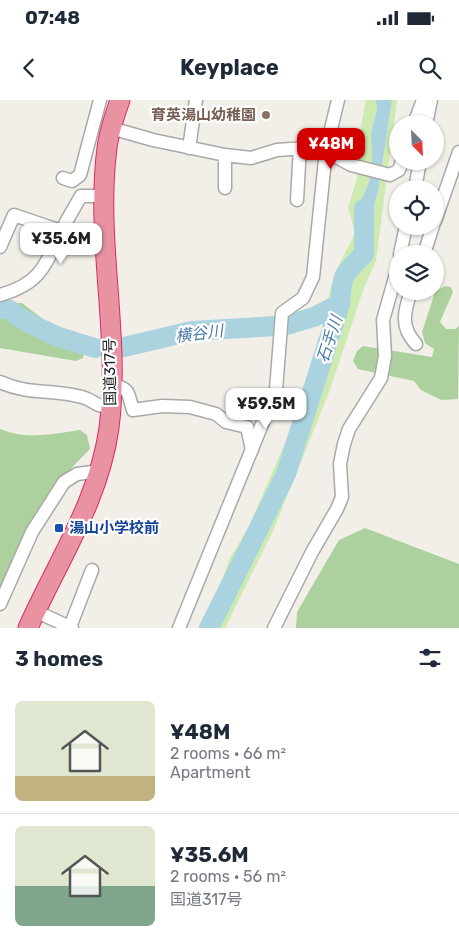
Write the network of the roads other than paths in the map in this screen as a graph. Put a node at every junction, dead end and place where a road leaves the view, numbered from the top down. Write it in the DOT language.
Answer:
graph roads {
  1 [pos="100,100"];
  2 [pos="120,100"];
  3 [pos="196,100"];
  4 [pos="338,100"];
  5 [pos="423,100"];
  6 [pos="431,100"];
  7 [pos="417,115"];
  8 [pos="428,115"];
  9 [pos="111,128"];
  10 [pos="300,147"];
  11 [pos="189,148"];
  12 [pos="326,150"];
  13 [pos="459,152"];
  14 [pos="225,155"];
  15 [pos="399,170"];
  16 [pos="63,178"];
  17 [pos="225,188"];
  18 [pos="444,195"];
  19 [pos="103,196"];
  20 [pos="297,200"];
  21 [pos="61,232"];
  22 [pos="0,247"];
  23 [pos="0,295"];
  24 [pos="389,299"];
  25 [pos="408,300"];
  26 [pos="416,344"];
  27 [pos="0,382"];
  28 [pos="112,384"];
  29 [pos="111,407"];
  30 [pos="268,411"];
  31 [pos="247,427"];
  32 [pos="252,450"];
  33 [pos="100,471"];
  34 [pos="92,570"];
  35 [pos="0,604"];
  36 [pos="31,620"];
  37 [pos="71,628"];
  38 [pos="179,628"];
  39 [pos="274,628"];
  1 -- 16 [label="street"];
  2 -- 9 [label="highway, 国道317号"];
  3 -- 11 [label="street"];
  4 -- 12 [label="street"];
  5 -- 7 [label="street"];
  6 -- 8 [label="street"];
  9 -- 11 [label="street"];
  9 -- 19 [label="highway, 国道317号"];
  10 -- 12 [label="street"];
  10 -- 14 [label="street"];
  10 -- 20 [label="street"];
  11 -- 14 [label="street"];
  12 -- 15 [label="street"];
  12 -- 30 [label="street"];
  13 -- 18 [label="street"];
  14 -- 17 [label="street"];
  19 -- 21 [label="street"];
  19 -- 28 [label="highway, 国道317号"];
  21 -- 22 [label="street"];
  21 -- 23 [label="street"];
  24 -- 39 [label="street"];
  25 -- 26 [label="street"];
  27 -- 29 [label="street"];
  28 -- 29 [label="highway, 国道317号"];
  28 -- 31 [label="street"];
  29 -- 33 [label="highway, 国道317号"];
  30 -- 31 [label="street"];
  30 -- 32 [label="street"];
  31 -- 32 [label="street"];
  32 -- 38 [label="street"];
  33 -- 35 [label="street"];
  33 -- 36 [label="highway, 国道317号"];
  34 -- 37 [label="street"];
  36 -- 37 [label="street"];
}
